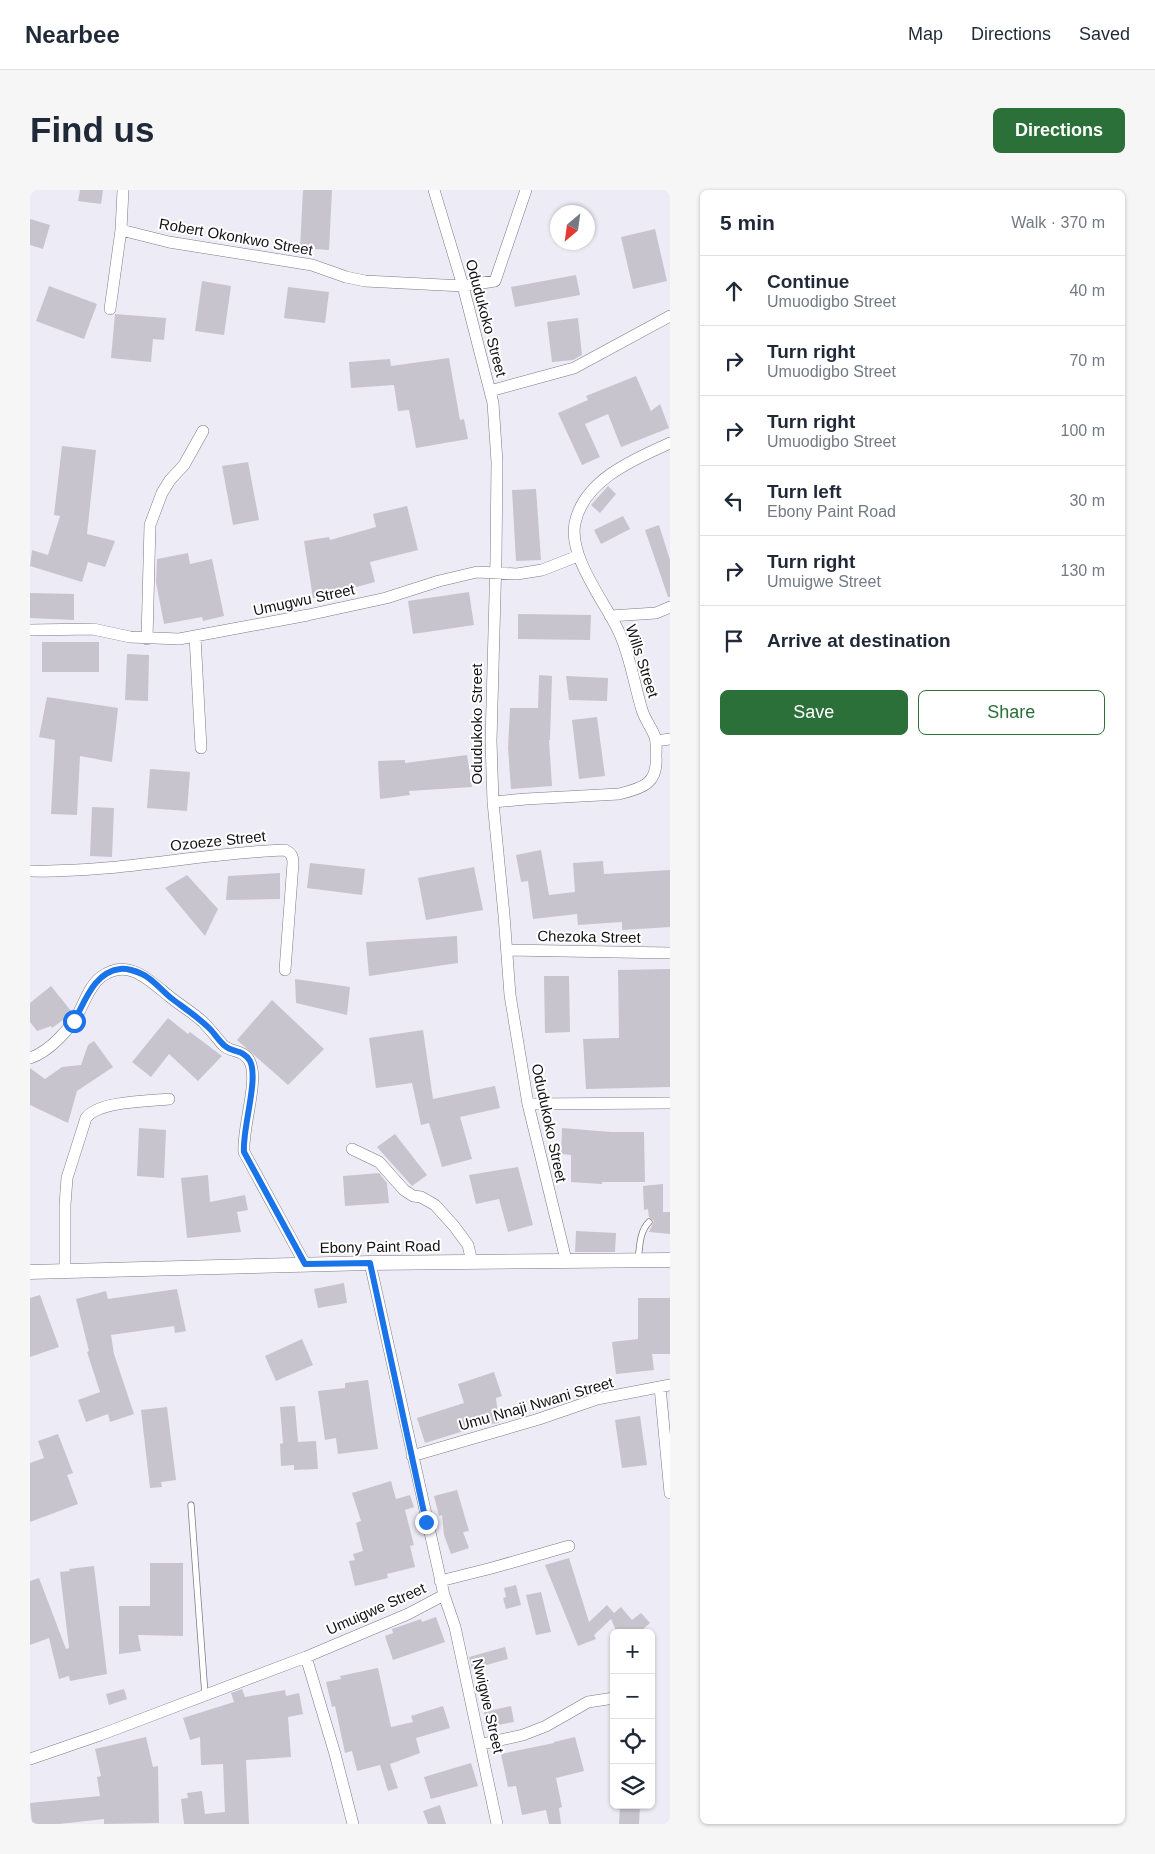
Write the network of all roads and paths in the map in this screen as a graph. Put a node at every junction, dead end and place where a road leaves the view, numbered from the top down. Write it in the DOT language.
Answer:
graph roads {
  1 [pos="123,190"];
  2 [pos="434,190"];
  3 [pos="526,190"];
  4 [pos="121,230"];
  5 [pos="463,286"];
  6 [pos="110,309"];
  7 [pos="670,316"];
  8 [pos="490,391"];
  9 [pos="202,431"];
  10 [pos="670,443"];
  11 [pos="578,556"];
  12 [pos="495,572"];
  13 [pos="670,607"];
  14 [pos="610,616"];
  15 [pos="30,630"];
  16 [pos="195,636"];
  17 [pos="147,639"];
  18 [pos="670,739"];
  19 [pos="656,741"];
  20 [pos="200,748"];
  21 [pos="493,802"];
  22 [pos="30,871"];
  23 [pos="507,950"];
  24 [pos="670,953"];
  25 [pos="285,970"];
  26 [pos="30,1058"];
  27 [pos="169,1098"];
  28 [pos="670,1103"];
  29 [pos="528,1104"];
  30 [pos="352,1149"];
  31 [pos="649,1222"];
  32 [pos="566,1260"];
  33 [pos="638,1260"];
  34 [pos="670,1260"];
  35 [pos="472,1262"];
  36 [pos="370,1263"];
  37 [pos="305,1264"];
  38 [pos="65,1270"];
  39 [pos="30,1272"];
  40 [pos="665,1386"];
  41 [pos="412,1456"];
  42 [pos="670,1493"];
  43 [pos="191,1505"];
  44 [pos="569,1546"];
  45 [pos="440,1581"];
  46 [pos="444,1595"];
  47 [pos="306,1657"];
  48 [pos="205,1695"];
  49 [pos="610,1699"];
  50 [pos="482,1744"];
  51 [pos="30,1758"];
  52 [pos="352,1824"];
  53 [pos="497,1824"];
  1 -- 4 [label="street"];
  2 -- 5 [label="street, Odudukoko Street"];
  3 -- 5 [label="street, Robert Okonkwo Street"];
  4 -- 5 [label="street, Robert Okonkwo Street"];
  4 -- 6 [label="street"];
  5 -- 8 [label="street, Odudukoko Street"];
  7 -- 8 [label="street"];
  8 -- 12 [label="street, Odudukoko Street"];
  9 -- 17 [label="street"];
  10 -- 11 [label="street, Wills Street"];
  11 -- 12 [label="street, Umugwu Street"];
  11 -- 14 [label="street, Wills Street"];
  12 -- 16 [label="street, Umugwu Street"];
  12 -- 21 [label="street, Odudukoko Street"];
  13 -- 14 [label="street"];
  14 -- 19 [label="street, Wills Street"];
  15 -- 17 [label="street, Umugwu Street"];
  16 -- 17 [label="street, Umugwu Street"];
  16 -- 20 [label="street"];
  18 -- 19 [label="street"];
  19 -- 21 [label="street, Wills Street"];
  21 -- 23 [label="street, Odudukoko Street"];
  22 -- 25 [label="street, Ozoeze Street"];
  23 -- 24 [label="street, Chezoka Street"];
  23 -- 29 [label="street, Odudukoko Street"];
  26 -- 37 [label="street"];
  27 -- 38 [label="street"];
  28 -- 29 [label="street"];
  29 -- 32 [label="street, Odudukoko Street"];
  30 -- 35 [label="street"];
  31 -- 33 [label="lane"];
  32 -- 33 [label="street, Ebony Paint Road"];
  32 -- 35 [label="street, Ebony Paint Road"];
  33 -- 34 [label="street, Ebony Paint Road"];
  35 -- 36 [label="street, Ebony Paint Road"];
  36 -- 37 [label="street, Ebony Paint Road"];
  36 -- 41 [label="street, Umuigwe Street"];
  37 -- 38 [label="street, Ebony Paint Road"];
  38 -- 39 [label="street, Ebony Paint Road"];
  40 -- 41 [label="street, Umu Nnaji Nwani Street"];
  40 -- 42 [label="street"];
  41 -- 45 [label="street, Umuigwe Street"];
  43 -- 48 [label="lane"];
  44 -- 45 [label="street"];
  45 -- 46 [label="street, Umuigwe Street"];
  46 -- 47 [label="street, Umuigwe Street"];
  46 -- 50 [label="street, Nwigwe Street"];
  47 -- 48 [label="street, Umuigwe Street"];
  47 -- 52 [label="street"];
  48 -- 51 [label="street, Umuigwe Street"];
  49 -- 50 [label="street"];
  50 -- 53 [label="street, Nwigwe Street"];
}
